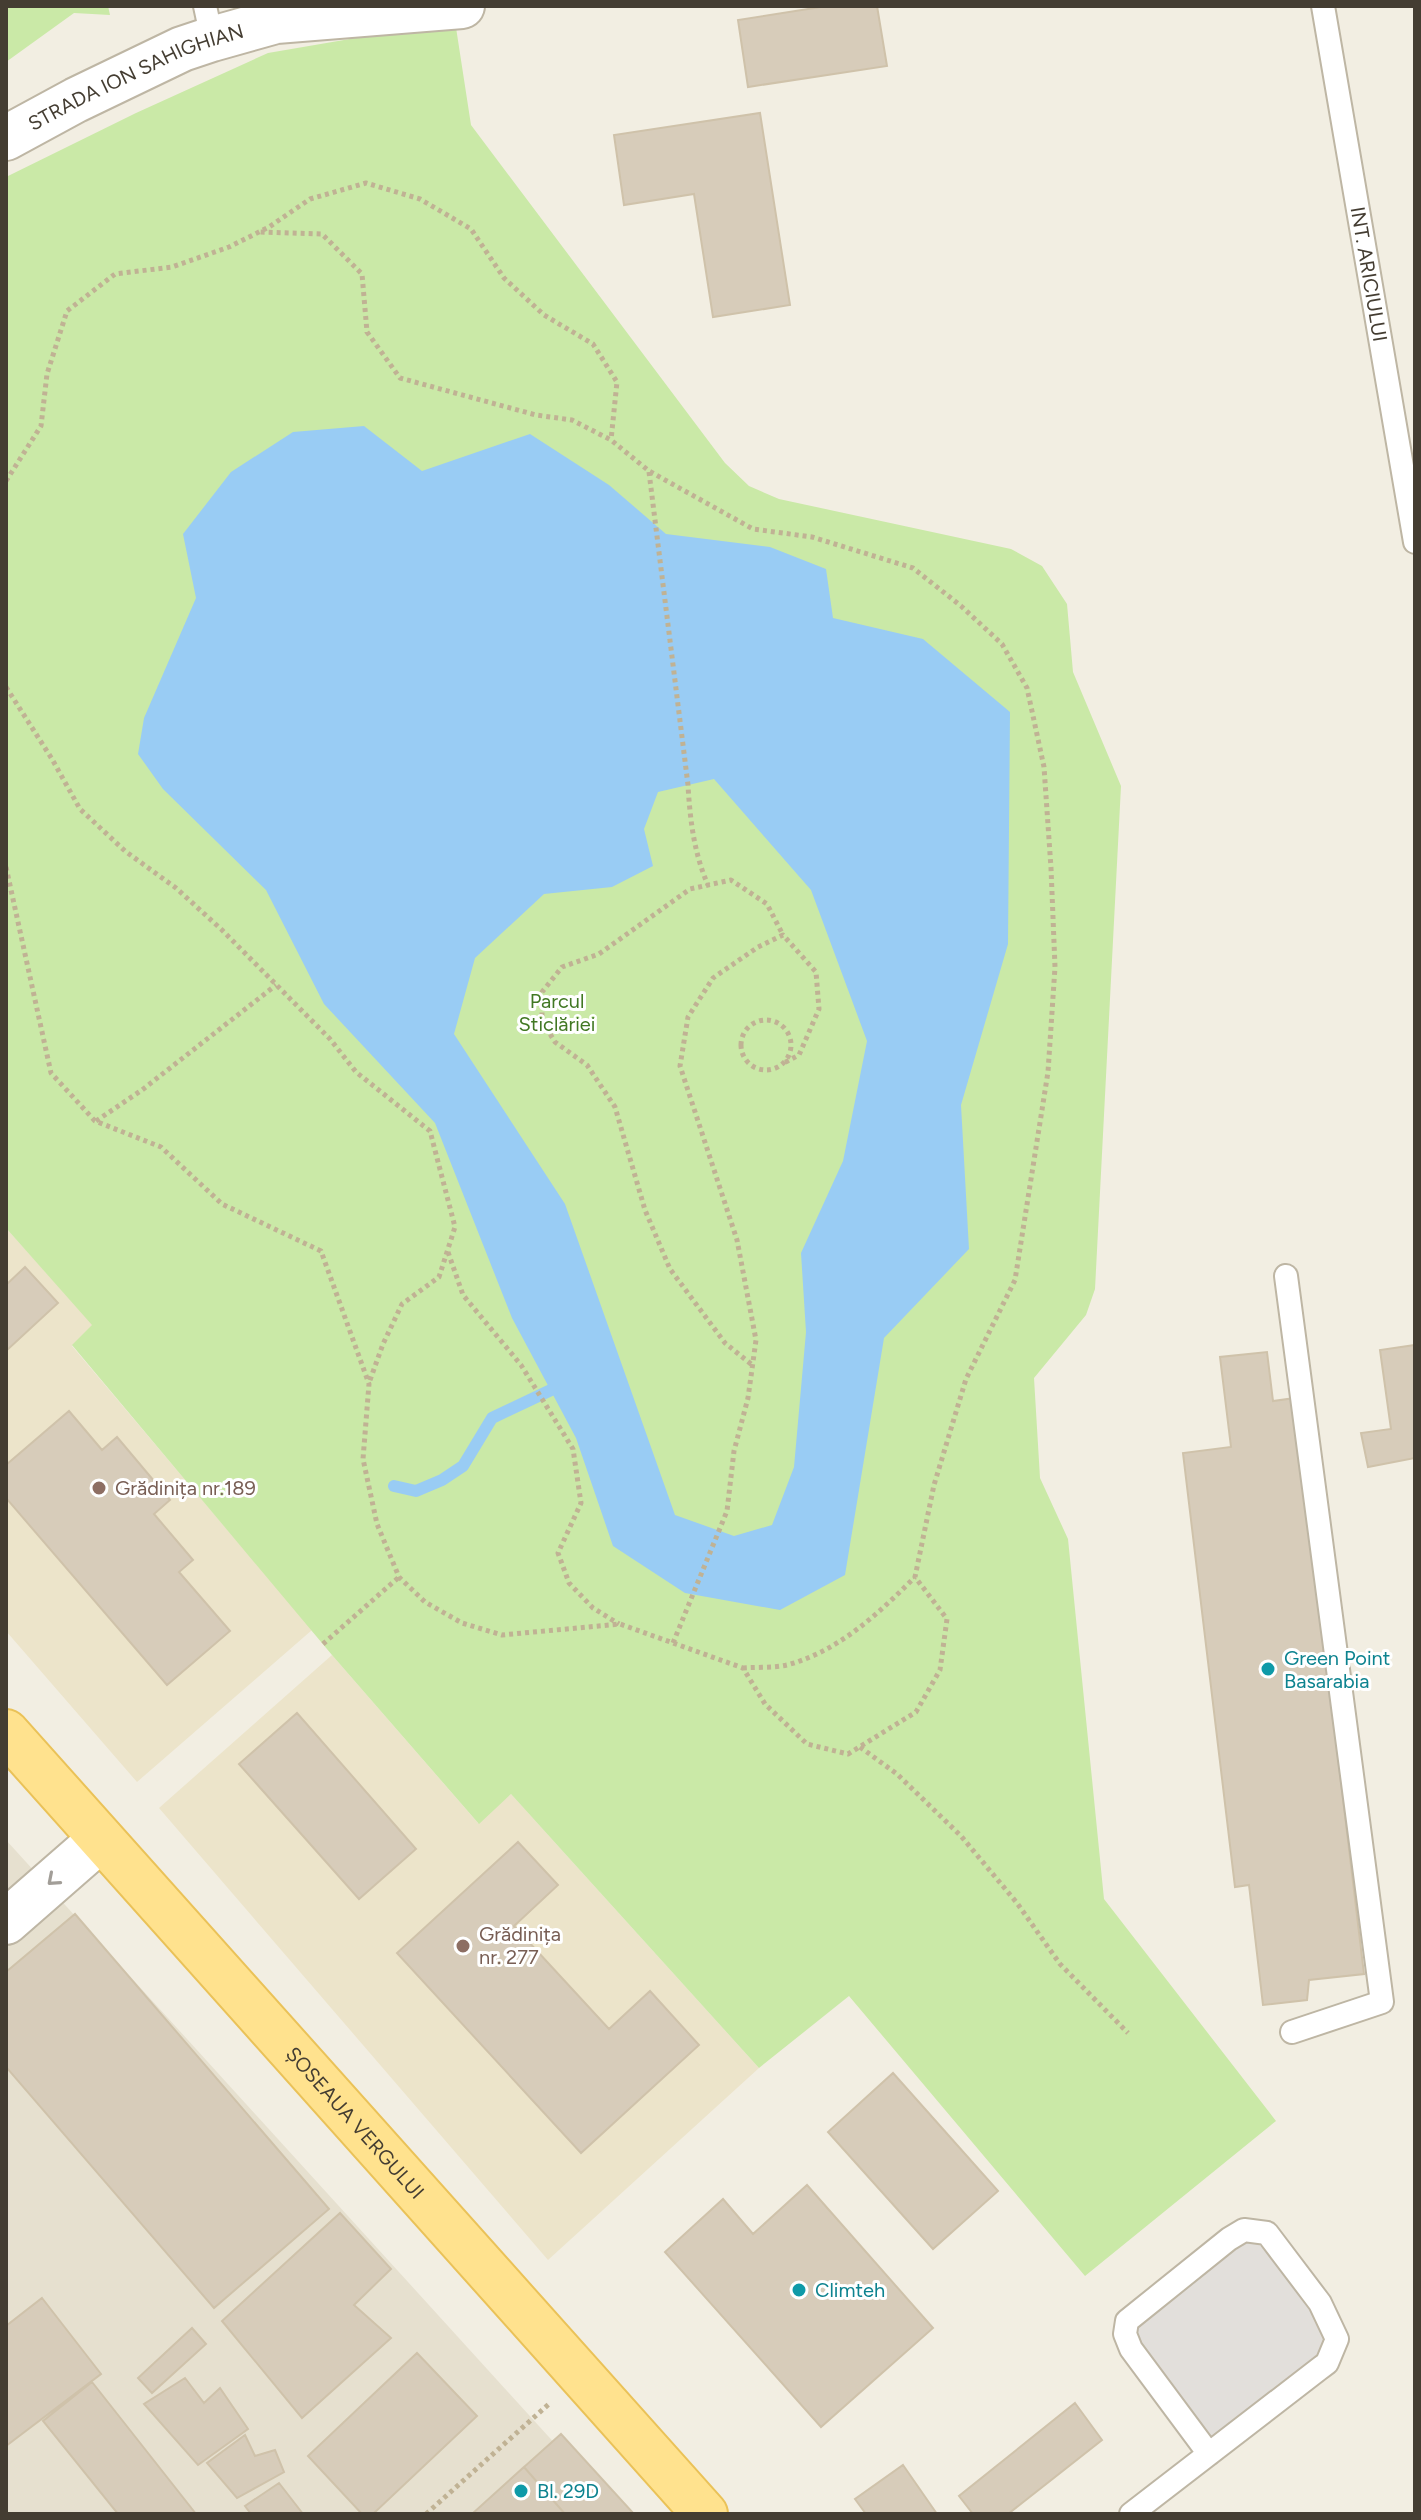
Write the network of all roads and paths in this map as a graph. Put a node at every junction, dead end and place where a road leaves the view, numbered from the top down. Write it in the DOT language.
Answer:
graph roads {
  1 [pos="462,6"];
  2 [pos="1323,6"];
  3 [pos="209,22"];
  4 [pos="6,138"];
  5 [pos="259,232"];
  6 [pos="611,440"];
  7 [pos="649,471"];
  8 [pos="6,481"];
  9 [pos="1415,542"];
  10 [pos="6,687"];
  11 [pos="6,867"];
  12 [pos="708,885"];
  13 [pos="783,935"];
  14 [pos="276,985"];
  15 [pos="782,1064"];
  16 [pos="95,1121"];
  17 [pos="448,1251"];
  18 [pos="1286,1276"];
  19 [pos="752,1365"];
  20 [pos="369,1384"];
  21 [pos="399,1577"];
  22 [pos="915,1577"];
  23 [pos="620,1624"];
  24 [pos="673,1643"];
  25 [pos="323,1644"];
  26 [pos="743,1668"];
  27 [pos="6,1732"];
  28 [pos="860,1747"];
  29 [pos="101,1839"];
  30 [pos="6,1922"];
  31 [pos="1292,2032"];
  32 [pos="1128,2033"];
  33 [pos="581,2375"];
  34 [pos="1209,2454"];
  35 [pos="426,2514"];
  36 [pos="705,2514"];
  37 [pos="1131,2514"];
  1 -- 3 [label="street, STRADA ION SAHIGHIAN"];
  2 -- 9 [label="lane, INT. ARICIULUI"];
  3 -- 4 [label="street, STRADA ION SAHIGHIAN"];
  5 -- 6 [label="path"];
  5 -- 6 [label="path"];
  5 -- 8 [label="path"];
  6 -- 7 [label="path"];
  7 -- 12 [label="path"];
  7 -- 22 [label="path"];
  10 -- 14 [label="path"];
  11 -- 16 [label="path"];
  12 -- 13 [label="path"];
  12 -- 19 [label="path"];
  13 -- 15 [label="path"];
  13 -- 19 [label="path"];
  14 -- 16 [label="path"];
  14 -- 17 [label="path"];
  15 -- 15 [label="path"];
  16 -- 20 [label="path"];
  17 -- 20 [label="path"];
  17 -- 23 [label="path"];
  18 -- 31 [label="lane"];
  19 -- 24 [label="path"];
  20 -- 21 [label="path"];
  21 -- 23 [label="path"];
  21 -- 25 [label="path"];
  22 -- 26 [label="path"];
  22 -- 28 [label="path"];
  23 -- 24 [label="path"];
  24 -- 26 [label="path"];
  26 -- 28 [label="path"];
  27 -- 29 [label="main road, ȘOSEAUA VERGULUI"];
  28 -- 32 [label="path"];
  29 -- 30 [label="street, one-way"];
  29 -- 33 [label="main road, ȘOSEAUA VERGULUI"];
  33 -- 35 [label="path"];
  33 -- 36 [label="main road, ȘOSEAUA VERGULUI"];
  34 -- 34 [label="lane"];
  34 -- 37 [label="lane"];
}
